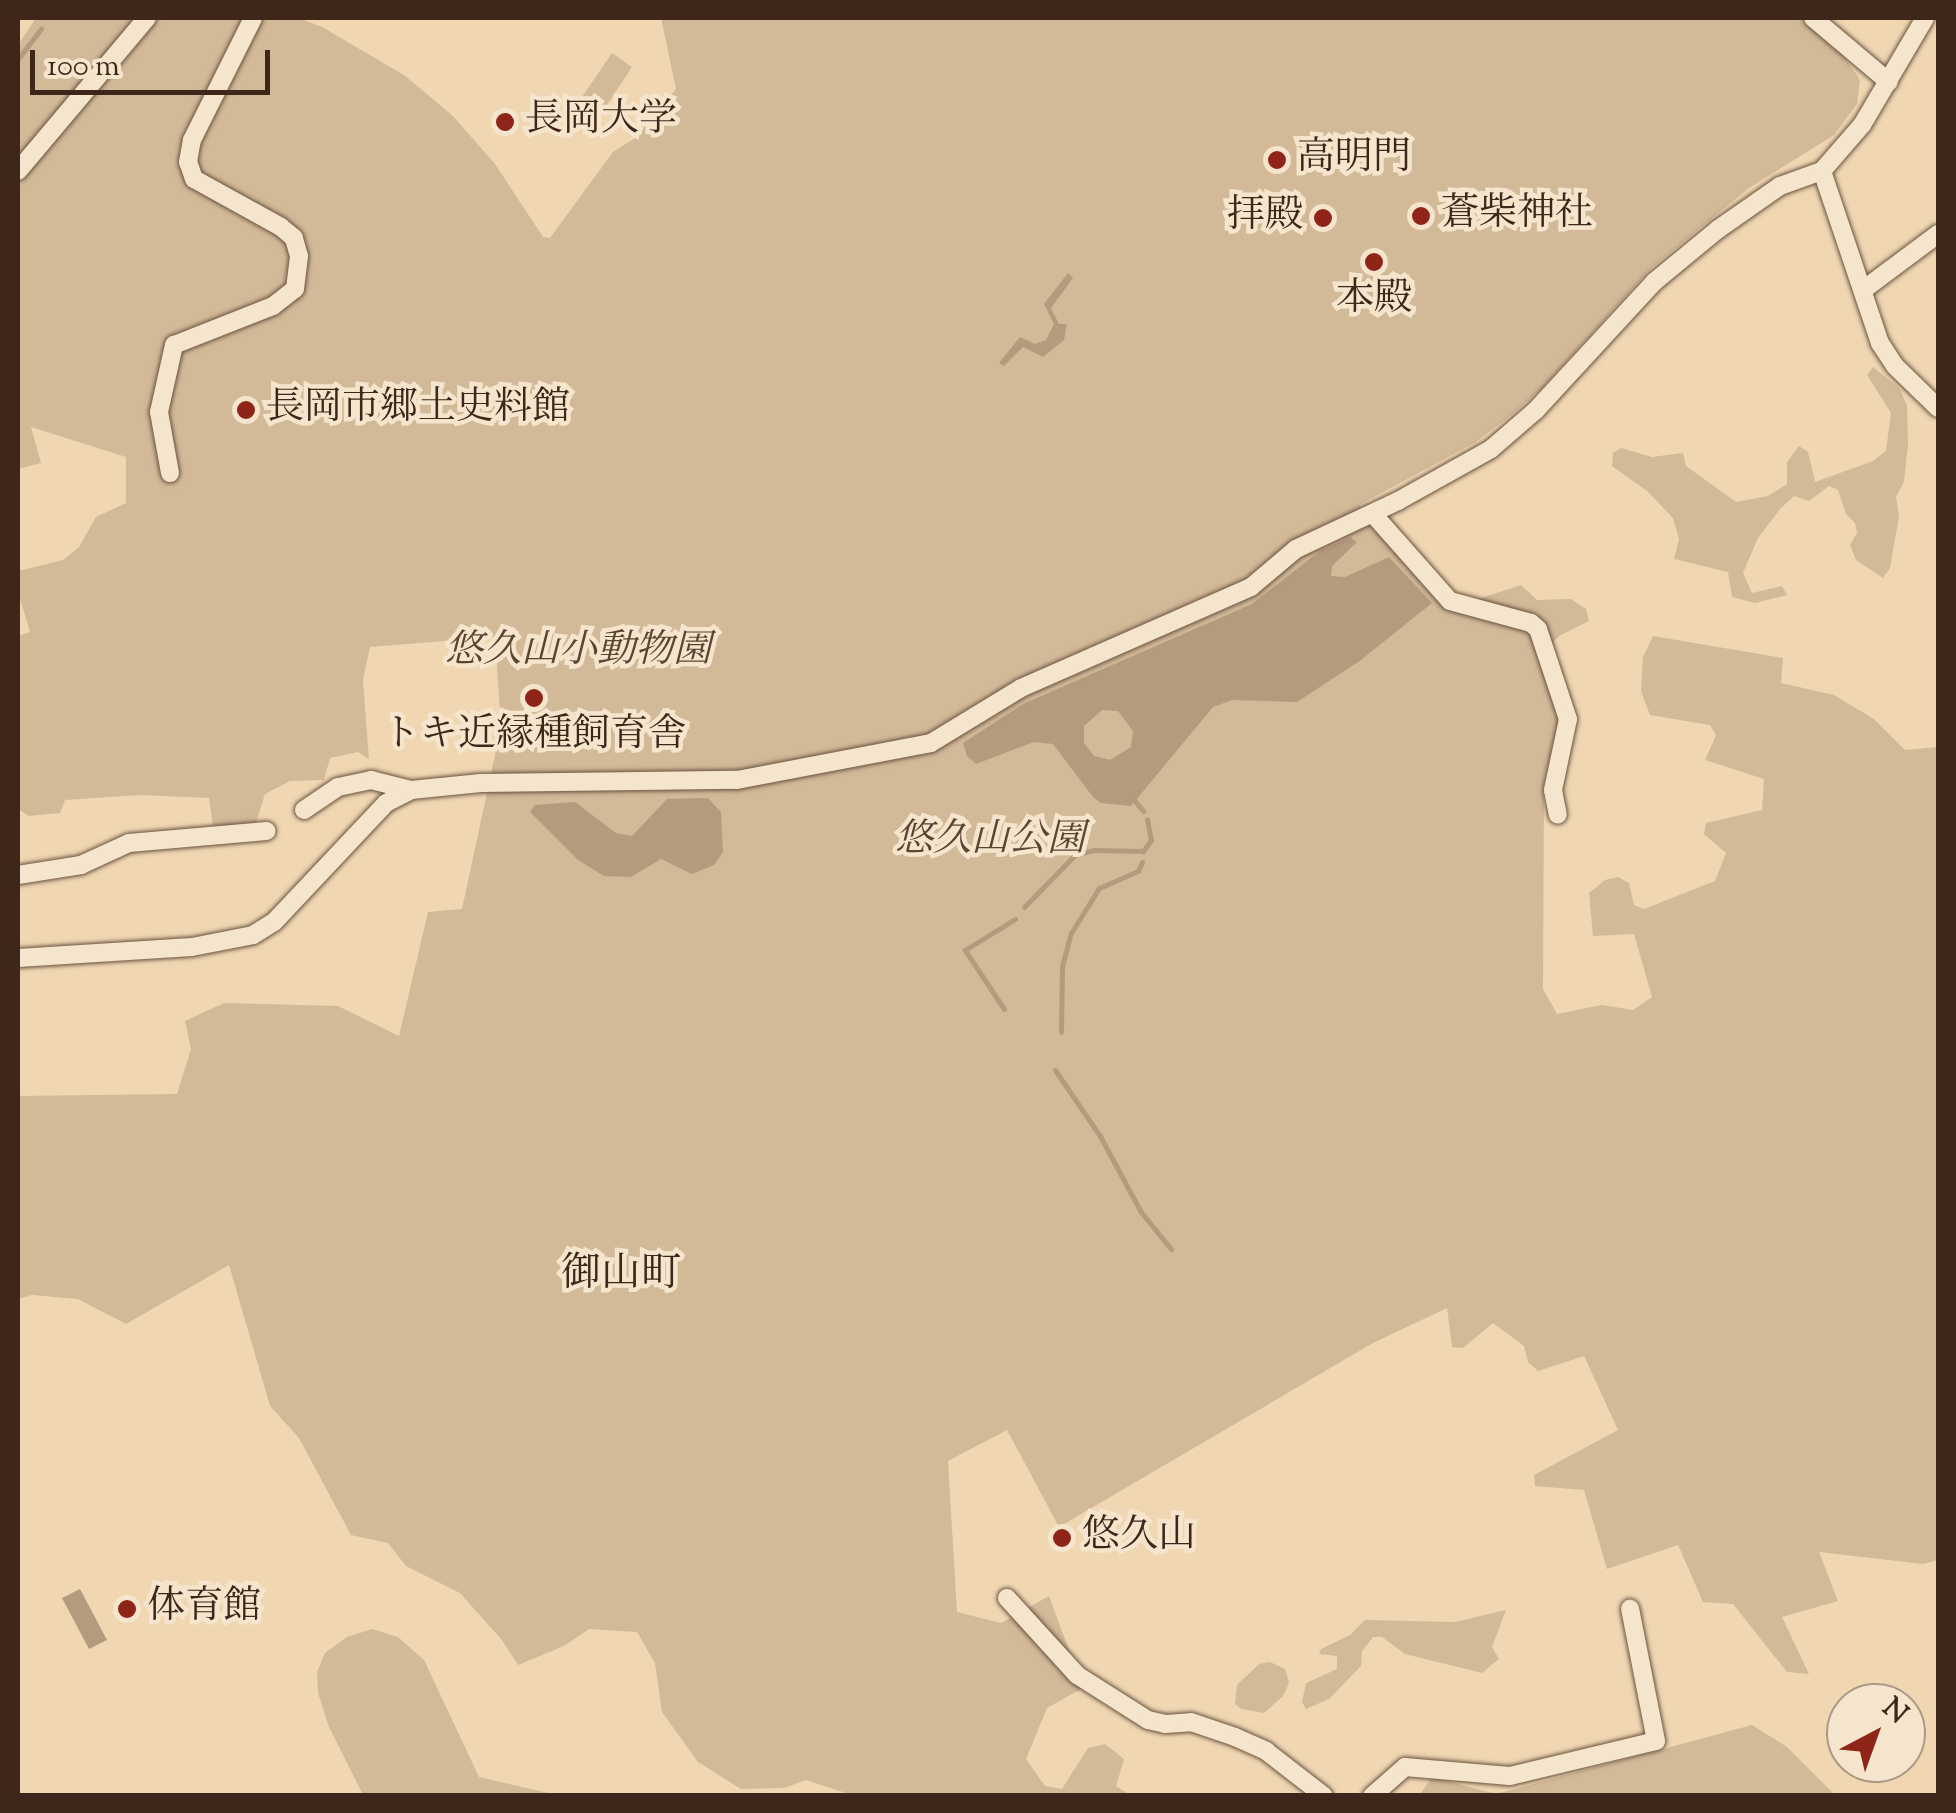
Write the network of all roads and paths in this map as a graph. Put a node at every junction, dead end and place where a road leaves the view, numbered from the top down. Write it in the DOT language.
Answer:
graph roads {
  1 [pos="147,18"];
  2 [pos="253,18"];
  3 [pos="1812,18"];
  4 [pos="1924,18"];
  5 [pos="1889,82"];
  6 [pos="18,171"];
  7 [pos="1822,171"];
  8 [pos="1938,234"];
  9 [pos="1864,290"];
  10 [pos="1938,408"];
  11 [pos="170,474"];
  12 [pos="1373,514"];
  13 [pos="411,790"];
  14 [pos="304,810"];
  15 [pos="1558,815"];
  16 [pos="266,831"];
  17 [pos="18,876"];
  18 [pos="18,958"];
  19 [pos="1007,1598"];
  20 [pos="1630,1608"];
  21 [pos="1324,1796"];
  22 [pos="1372,1796"];
  1 -- 6 [label="street"];
  2 -- 11 [label="street"];
  3 -- 5 [label="street"];
  4 -- 5 [label="street"];
  5 -- 7 [label="street"];
  7 -- 9 [label="street"];
  7 -- 12 [label="street"];
  8 -- 9 [label="street"];
  9 -- 10 [label="street"];
  12 -- 13 [label="street"];
  12 -- 15 [label="street"];
  13 -- 14 [label="street"];
  13 -- 18 [label="street"];
  16 -- 17 [label="street"];
  19 -- 21 [label="street"];
  20 -- 22 [label="street"];
}
